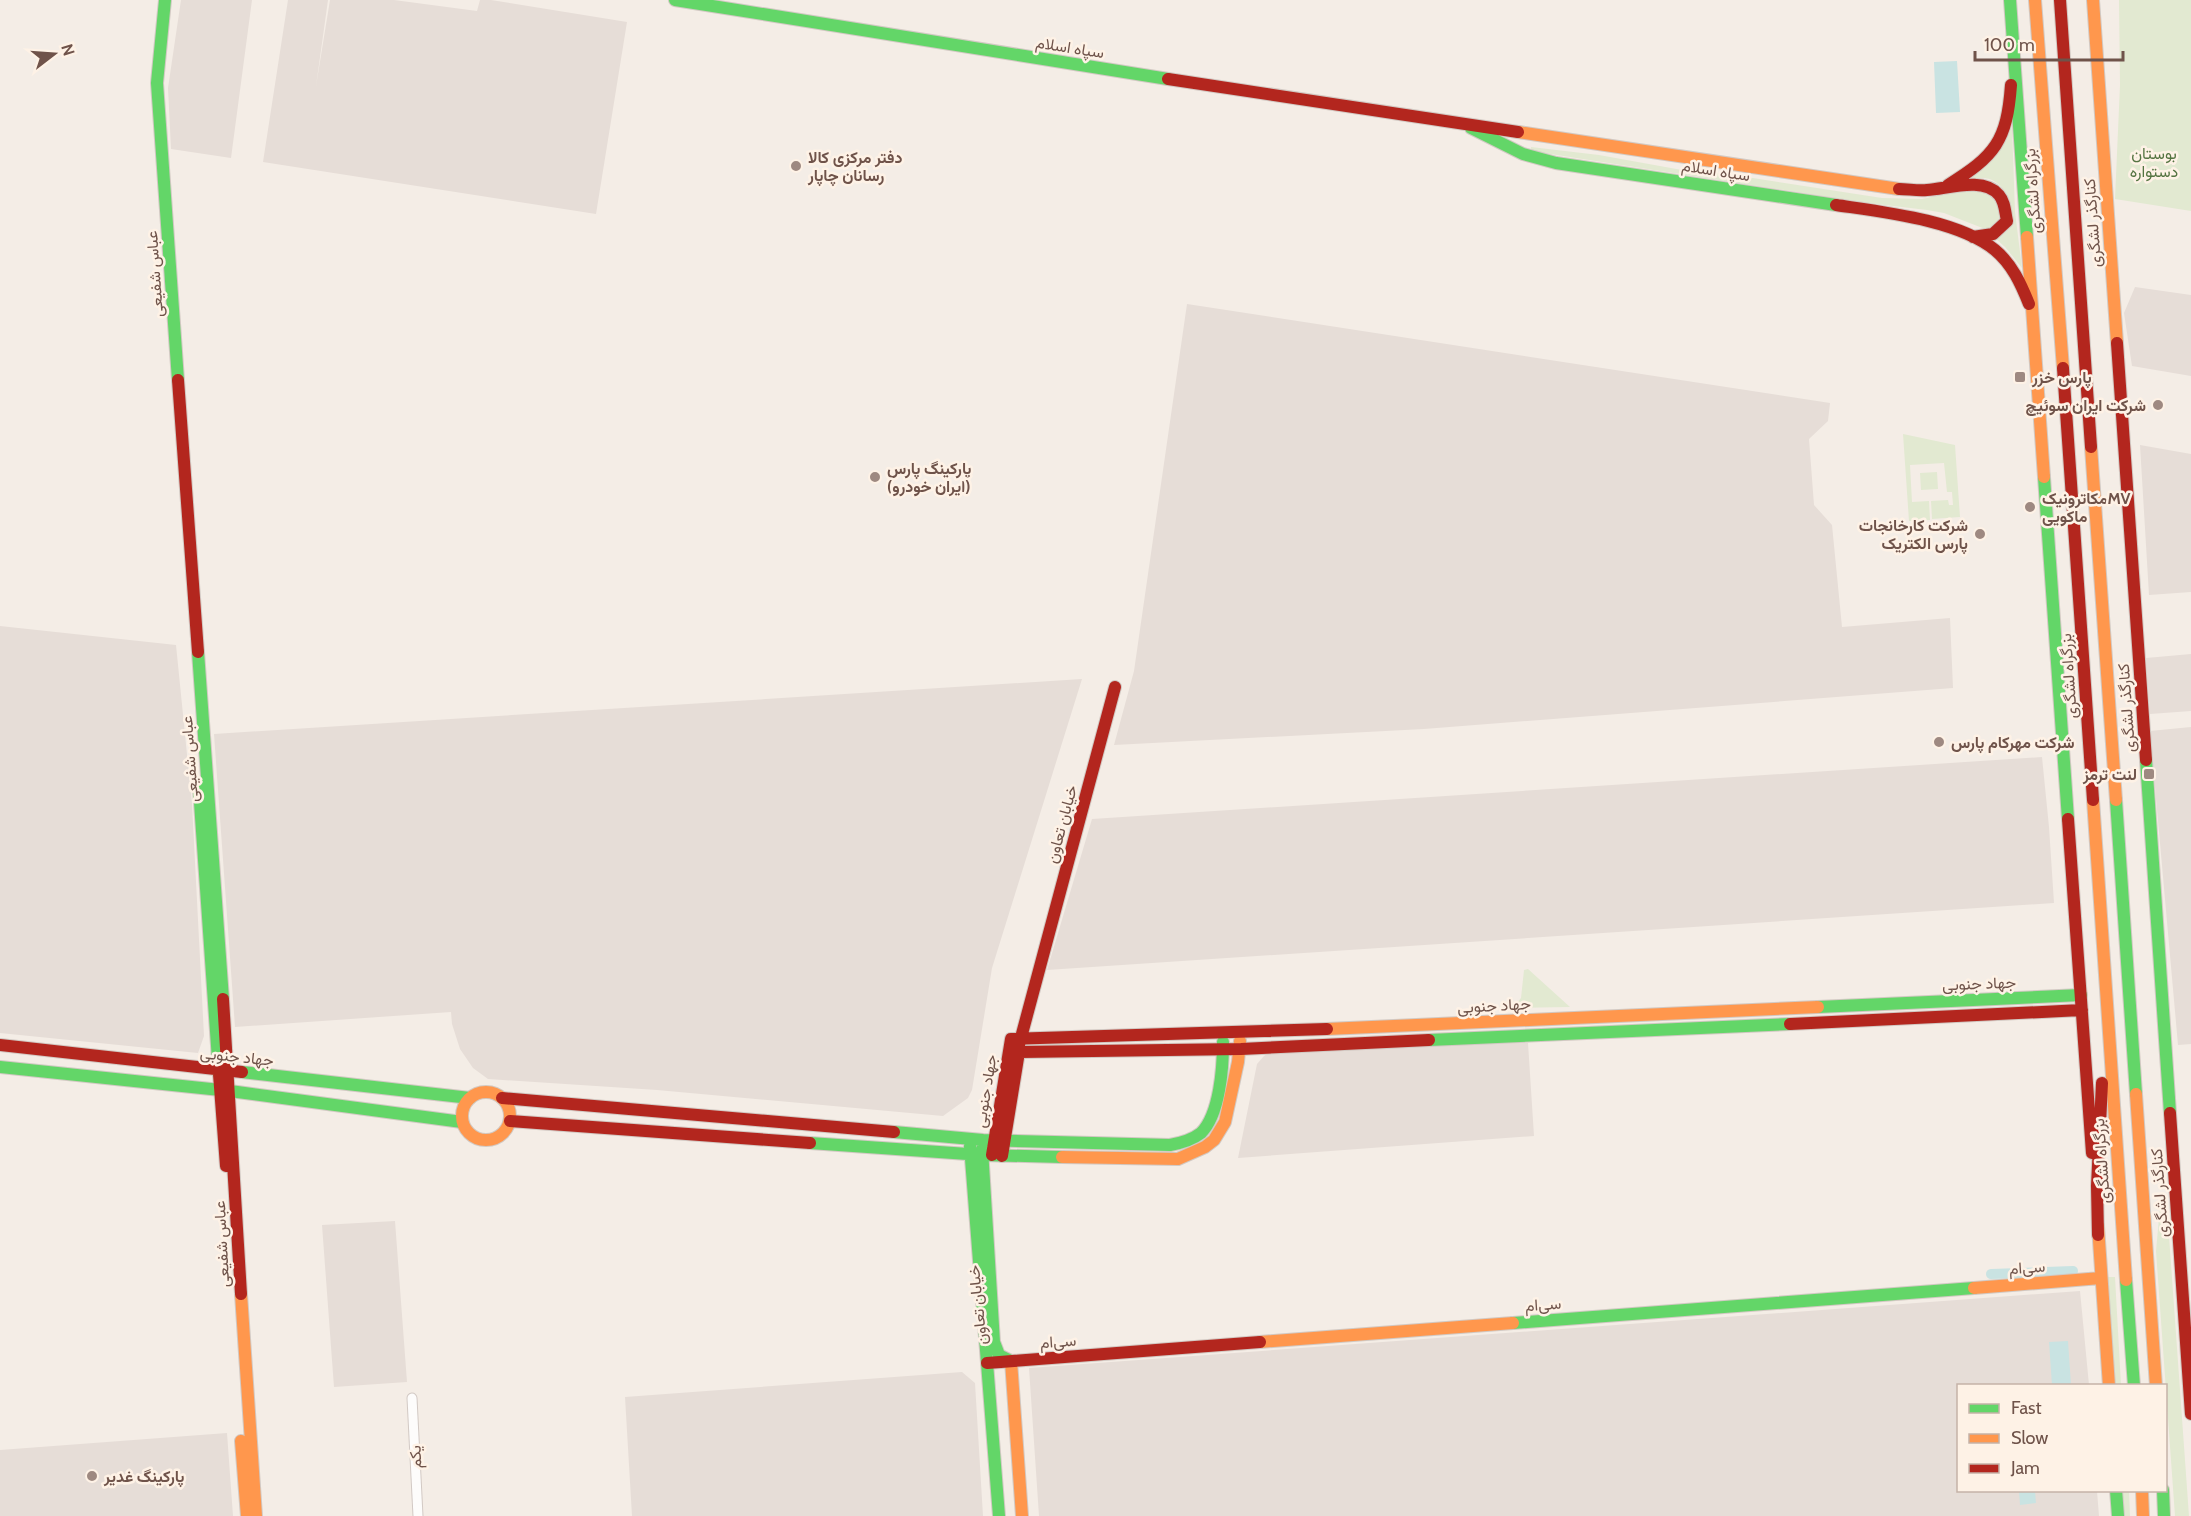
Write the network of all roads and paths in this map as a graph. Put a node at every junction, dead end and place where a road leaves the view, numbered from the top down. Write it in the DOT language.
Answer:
graph roads {
  1 [pos="160,0"];
  2 [pos="165,0"];
  3 [pos="675,0"];
  4 [pos="2010,0"];
  5 [pos="2035,0"];
  6 [pos="2060,0"];
  7 [pos="2093,0"];
  8 [pos="2101,0"];
  9 [pos="2013,30"];
  10 [pos="2099,90"];
  11 [pos="1460,122"];
  12 [pos="1942,189"];
  13 [pos="1973,237"];
  14 [pos="2033,313"];
  15 [pos="1115,687"];
  16 [pos="2081,995"];
  17 [pos="2106,1007"];
  18 [pos="2082,1010"];
  19 [pos="1240,1033"];
  20 [pos="1223,1034"];
  21 [pos="0,1045"];
  22 [pos="1019,1046"];
  23 [pos="1240,1048"];
  24 [pos="1224,1049"];
  25 [pos="0,1067"];
  26 [pos="223,1071"];
  27 [pos="225,1091"];
  28 [pos="470,1098"];
  29 [pos="502,1098"];
  30 [pos="510,1121"];
  31 [pos="462,1122"];
  32 [pos="987,1140"];
  33 [pos="987,1155"];
  34 [pos="2098,1235"];
  35 [pos="2101,1278"];
  36 [pos="1011,1361"];
  37 [pos="987,1363"];
  38 [pos="2190,1379"];
  39 [pos="2109,1384"];
  40 [pos="2134,1384"];
  41 [pos="2156,1384"];
  42 [pos="412,1398"];
  43 [pos="2191,1414"];
  44 [pos="2116,1492"];
  45 [pos="2142,1492"];
  46 [pos="2163,1492"];
  47 [pos="247,1516"];
  48 [pos="256,1516"];
  49 [pos="418,1516"];
  50 [pos="999,1516"];
  51 [pos="1022,1516"];
  52 [pos="2118,1516"];
  53 [pos="2143,1516"];
  54 [pos="2164,1516"];
  1 -- 26 [label="main road, عباس شفیعی"];
  2 -- 26 [label="main road, عباس شفیعی"];
  3 -- 11 [label="main road, سپاه اسلام"];
  4 -- 9 [label="main road"];
  5 -- 17 [label="main road, بزرگراه لشگری"];
  6 -- 41 [label="main road"];
  7 -- 10 [label="main road, کنارگذر لشگری"];
  8 -- 10 [label="main road"];
  9 -- 12 [label="main road"];
  9 -- 14 [label="main road"];
  10 -- 38 [label="main road, کنارگذر لشگری"];
  11 -- 12 [label="main road, سپاه اسلام"];
  11 -- 13 [label="main road, سپاه اسلام"];
  12 -- 13 [label="main road, سپاه اسلام"];
  13 -- 14 [label="main road, سپاه اسلام"];
  14 -- 16 [label="main road"];
  15 -- 22 [label="main road, خیابان تعاون"];
  16 -- 18 [label="main road"];
  16 -- 19 [label="main road, جهاد جنوبی"];
  17 -- 34 [label="main road"];
  17 -- 40 [label="main road, بزرگراه لشگری"];
  18 -- 23 [label="main road, جهاد جنوبی"];
  18 -- 34 [label="main road"];
  19 -- 20 [label="main road, جهاد جنوبی"];
  19 -- 23 [label="main road"];
  20 -- 22 [label="main road, جهاد جنوبی"];
  20 -- 24 [label="main road"];
  21 -- 26 [label="main road, جهاد جنوبی"];
  22 -- 24 [label="main road, جهاد جنوبی"];
  22 -- 32 [label="main road, جهاد جنوبی"];
  23 -- 24 [label="main road, جهاد جنوبی"];
  23 -- 33 [label="main road"];
  24 -- 32 [label="main road, جهاد جنوبی"];
  25 -- 27 [label="main road"];
  26 -- 27 [label="main road, عباس شفیعی"];
  26 -- 28 [label="main road, جهاد جنوبی"];
  27 -- 31 [label="main road"];
  27 -- 47 [label="main road, عباس شفیعی"];
  27 -- 48 [label="main road, عباس شفیعی"];
  28 -- 29 [label="main road"];
  28 -- 31 [label="main road"];
  29 -- 30 [label="main road"];
  29 -- 32 [label="main road, جهاد جنوبی"];
  30 -- 31 [label="main road"];
  30 -- 33 [label="main road"];
  32 -- 33 [label="main road"];
  32 -- 33 [label="main road"];
  33 -- 36 [label="main road, خیابان تعاون"];
  33 -- 37 [label="main road, خیابان تعاون"];
  34 -- 35 [label="main road"];
  35 -- 36 [label="main road, سی‌ام"];
  35 -- 39 [label="main road"];
  36 -- 37 [label="main road, سی‌ام"];
  36 -- 51 [label="main road"];
  37 -- 50 [label="main road, خیابان تعاون"];
  38 -- 43 [label="main road, کنارگذر لشگری"];
  42 -- 49 [label="street, یکم"];
  44 -- 52 [label="main road"];
  45 -- 53 [label="main road"];
  46 -- 54 [label="main road"];
}
